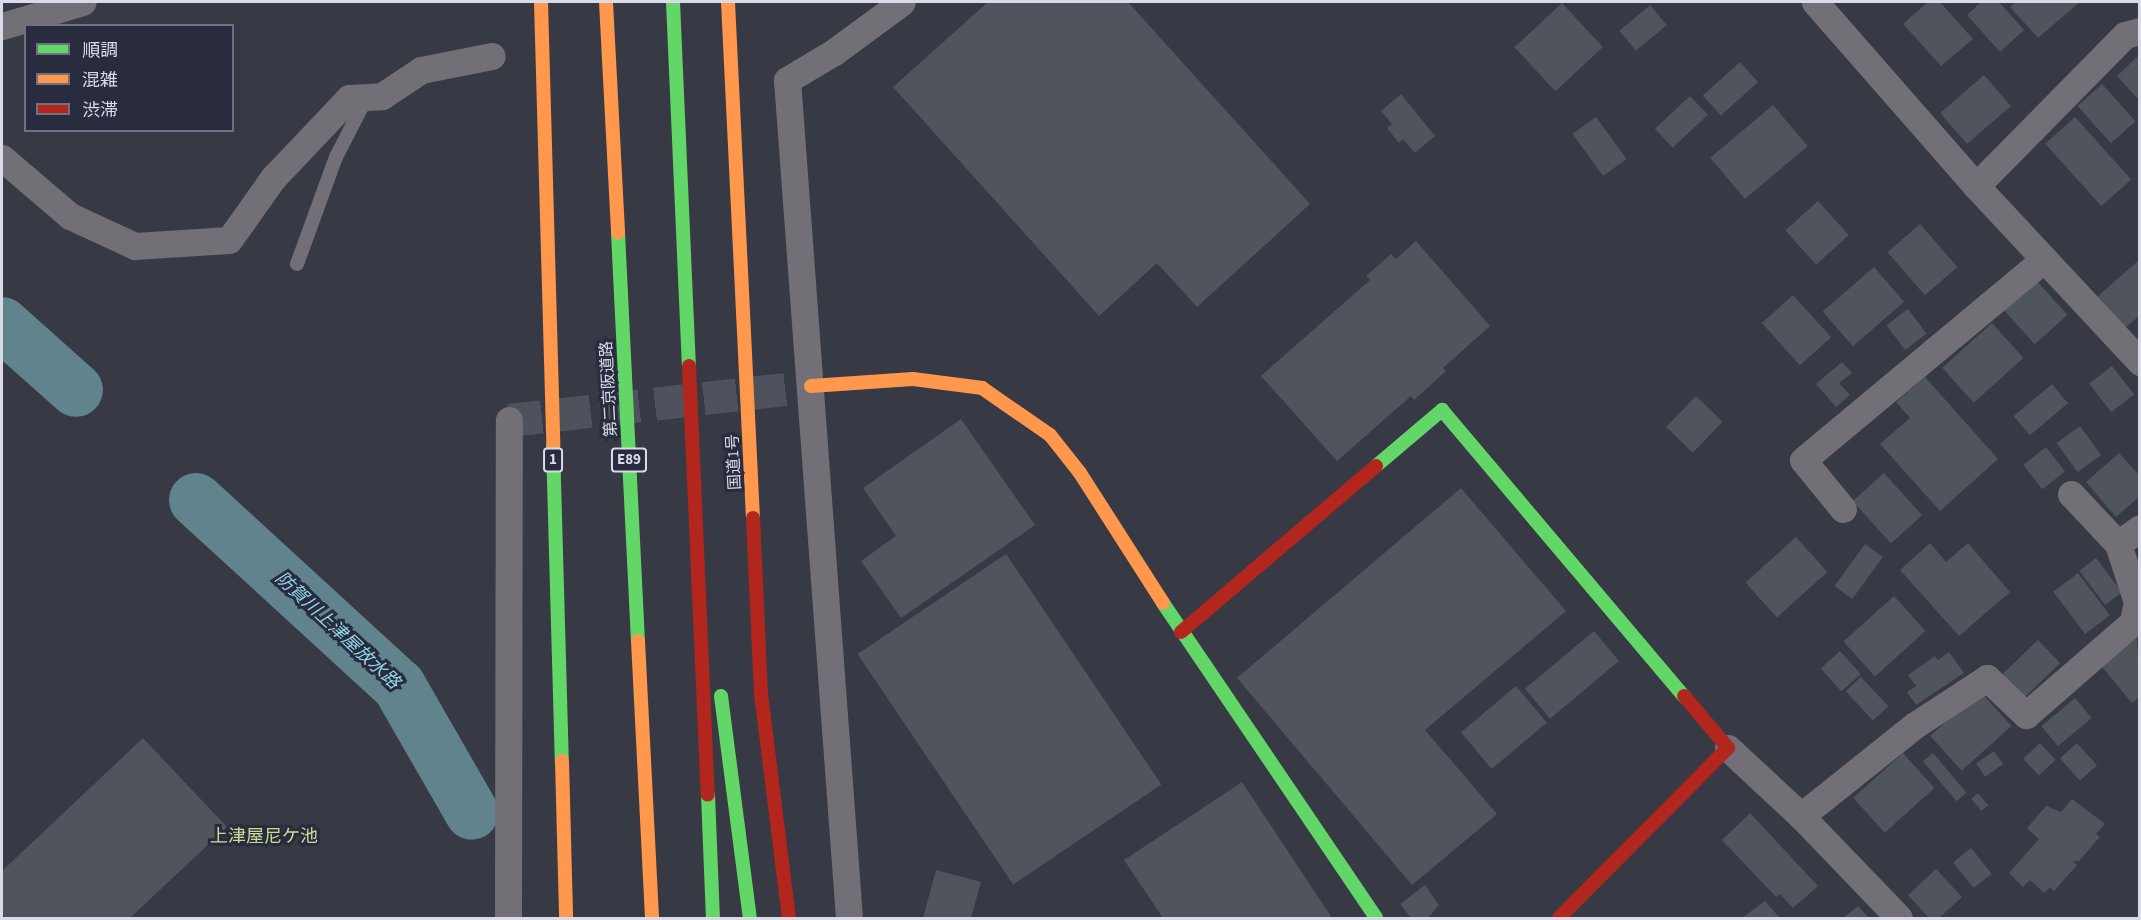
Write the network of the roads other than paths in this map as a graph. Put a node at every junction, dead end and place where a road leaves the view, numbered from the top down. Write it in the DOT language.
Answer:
graph roads {
  1 [pos="83,2"];
  2 [pos="540,2"];
  3 [pos="606,2"];
  4 [pos="673,2"];
  5 [pos="728,2"];
  6 [pos="902,2"];
  7 [pos="1815,2"];
  8 [pos="2,26"];
  9 [pos="2139,30"];
  10 [pos="492,56"];
  11 [pos="367,97"];
  12 [pos="2,158"];
  13 [pos="1976,186"];
  14 [pos="2044,259"];
  15 [pos="297,264"];
  16 [pos="2139,363"];
  17 [pos="811,386"];
  18 [pos="509,420"];
  19 [pos="628,444"];
  20 [pos="2072,494"];
  21 [pos="696,501"];
  22 [pos="1843,509"];
  23 [pos="2129,536"];
  24 [pos="1181,632"];
  25 [pos="1728,748"];
  26 [pos="629,767"];
  27 [pos="1801,816"];
  28 [pos="508,918"];
  29 [pos="566,918"];
  30 [pos="652,918"];
  31 [pos="713,918"];
  32 [pos="750,918"];
  33 [pos="789,918"];
  34 [pos="849,918"];
  35 [pos="1376,918"];
  36 [pos="1559,918"];
  37 [pos="1899,918"];
  1 -- 8 [label="street"];
  2 -- 29 [label="main road, 1"];
  3 -- 19 [label="main road, 第二京阪道路 / E89"];
  4 -- 21 [label="main road"];
  5 -- 33 [label="main road, 国道1号"];
  6 -- 17 [label="street"];
  7 -- 13 [label="street"];
  9 -- 13 [label="street"];
  10 -- 11 [label="street"];
  11 -- 12 [label="street"];
  11 -- 15 [label="lane"];
  13 -- 14 [label="street"];
  14 -- 16 [label="street"];
  14 -- 22 [label="street"];
  17 -- 24 [label="main road"];
  17 -- 34 [label="street"];
  18 -- 28 [label="street"];
  19 -- 26 [label="main road"];
  19 -- 30 [label="main road, 第二京阪道路 / E89"];
  20 -- 23 [label="street"];
  21 -- 31 [label="main road"];
  21 -- 32 [label="main road"];
  23 -- 27 [label="street"];
  24 -- 25 [label="main road"];
  24 -- 35 [label="main road"];
  25 -- 27 [label="street"];
  25 -- 36 [label="main road"];
  27 -- 37 [label="street"];
}
